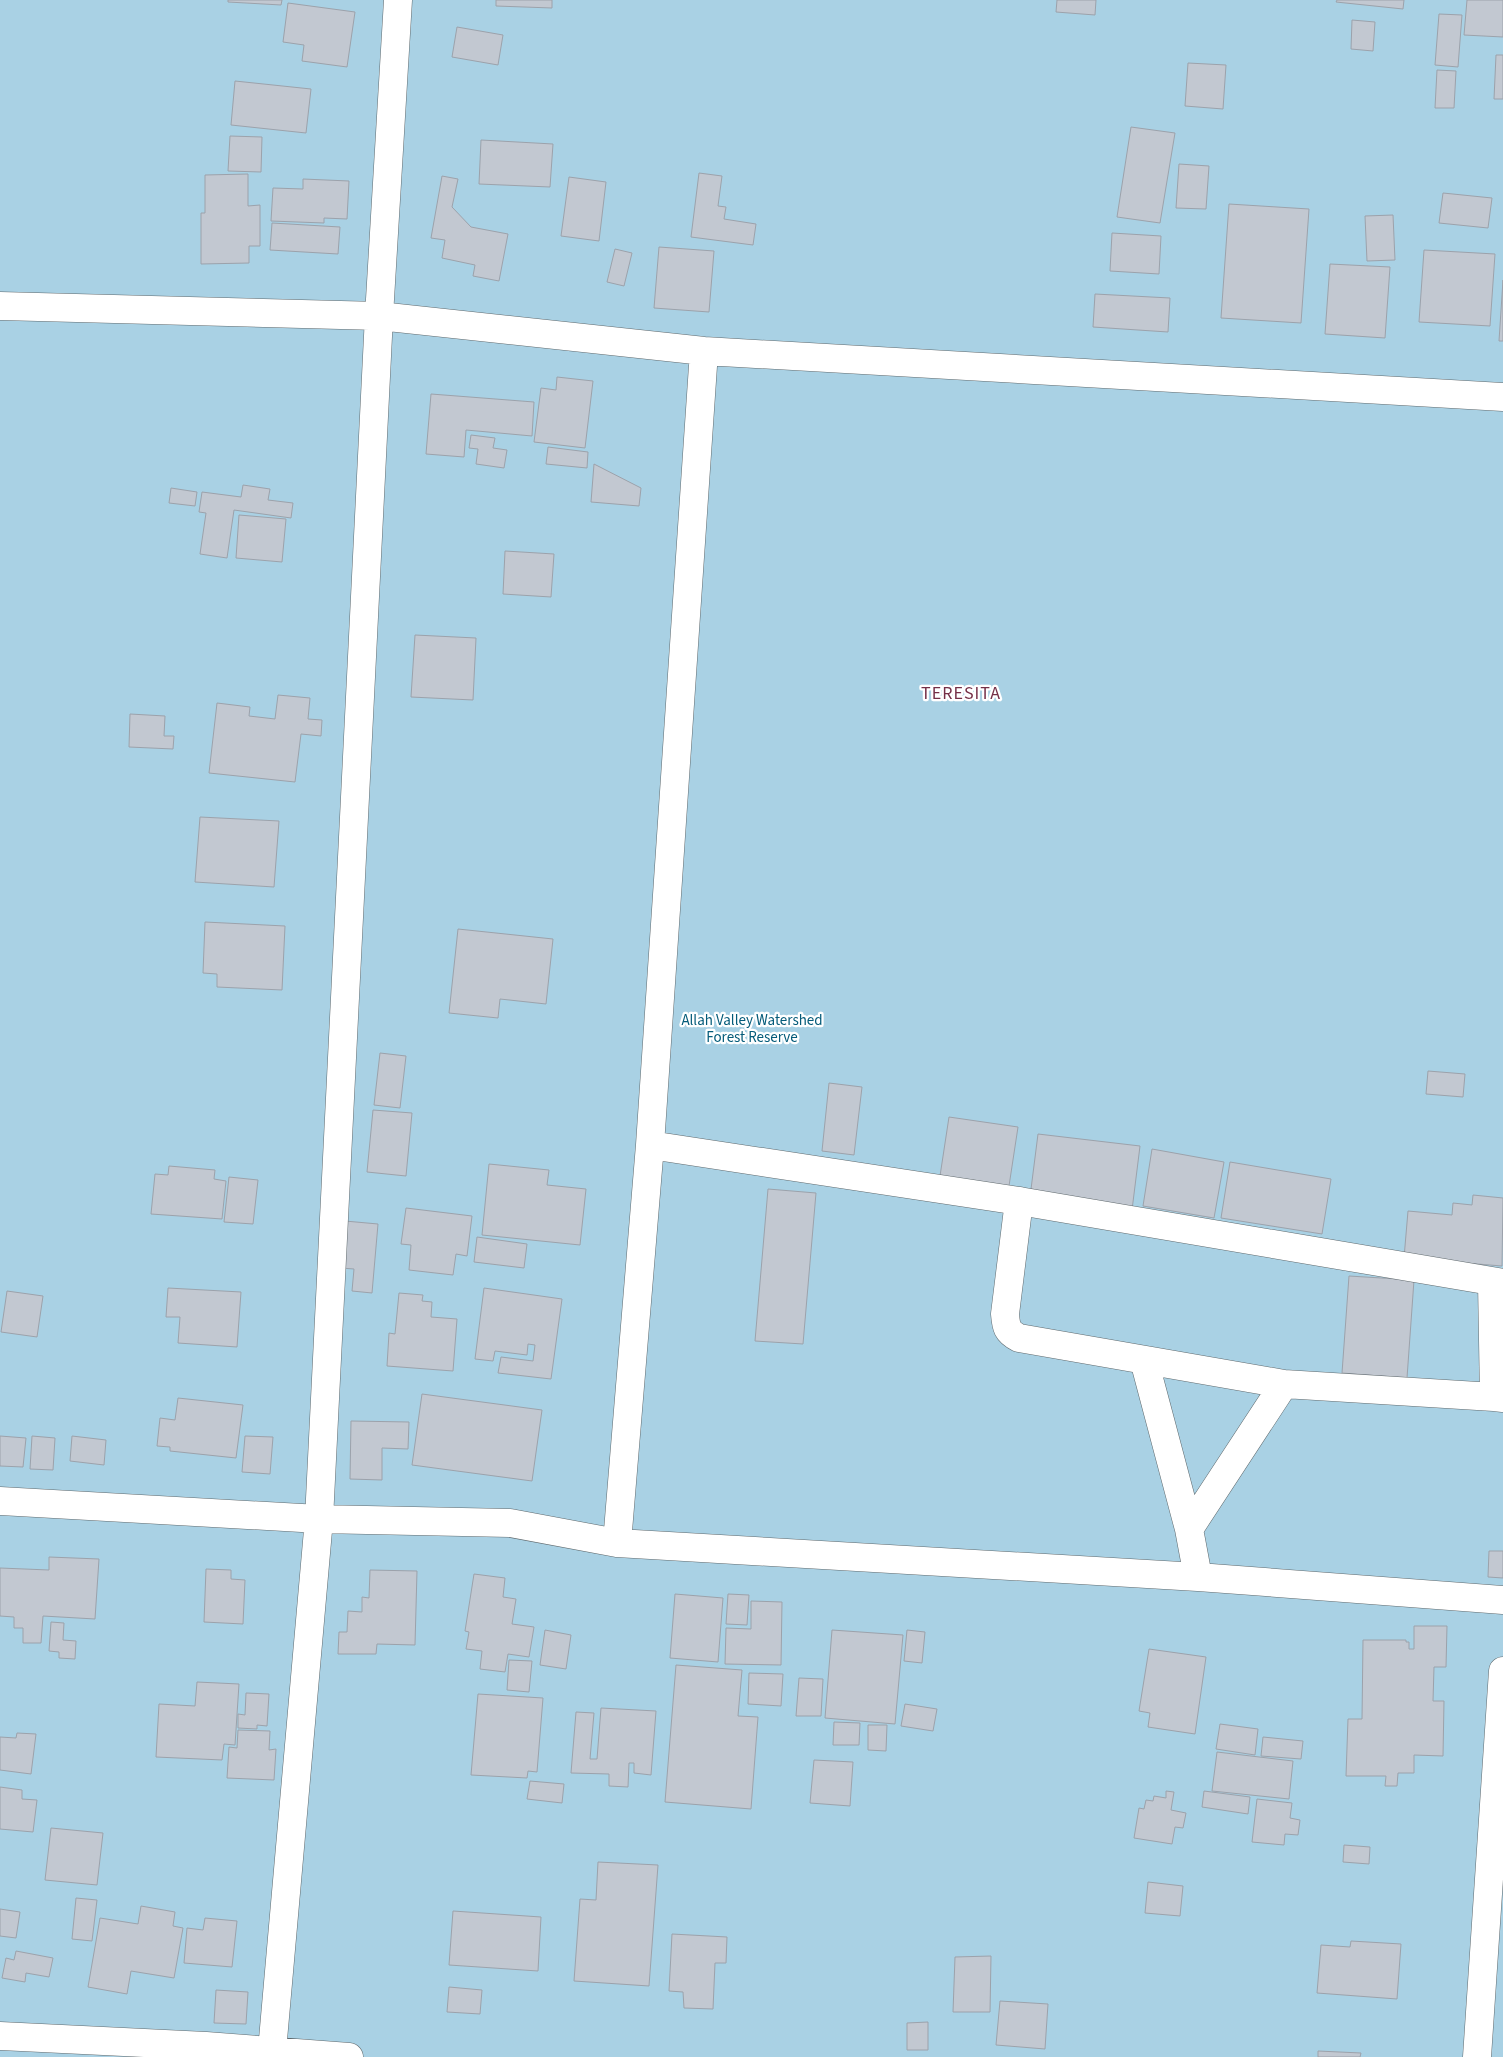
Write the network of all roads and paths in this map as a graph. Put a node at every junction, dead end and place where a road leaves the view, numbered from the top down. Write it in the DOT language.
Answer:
graph roads {
  1 [pos="398,0"];
  2 [pos="0,306"];
  3 [pos="379,316"];
  4 [pos="704,351"];
  5 [pos="1503,397"];
  6 [pos="650,1145"];
  7 [pos="1019,1201"];
  8 [pos="1498,1283"];
  9 [pos="1144,1360"];
  10 [pos="1284,1384"];
  11 [pos="1499,1398"];
  12 [pos="0,1502"];
  13 [pos="319,1519"];
  14 [pos="1189,1529"];
  15 [pos="617,1543"];
  16 [pos="1198,1577"];
  17 [pos="1503,1600"];
  18 [pos="1503,1671"];
  19 [pos="0,2036"];
  20 [pos="272,2051"];
  21 [pos="348,2057"];
  22 [pos="1477,2057"];
  1 -- 3 [label="street"];
  2 -- 3 [label="street"];
  3 -- 4 [label="street"];
  3 -- 13 [label="street"];
  4 -- 5 [label="street"];
  4 -- 6 [label="street"];
  6 -- 7 [label="street"];
  6 -- 15 [label="street"];
  7 -- 8 [label="street"];
  7 -- 9 [label="street"];
  8 -- 11 [label="street"];
  9 -- 10 [label="street"];
  9 -- 14 [label="street"];
  10 -- 11 [label="street"];
  10 -- 14 [label="street"];
  12 -- 13 [label="street"];
  13 -- 15 [label="street"];
  13 -- 20 [label="street"];
  14 -- 16 [label="street"];
  15 -- 16 [label="street"];
  16 -- 17 [label="street"];
  18 -- 22 [label="street"];
  19 -- 20 [label="street"];
  20 -- 21 [label="street"];
}
